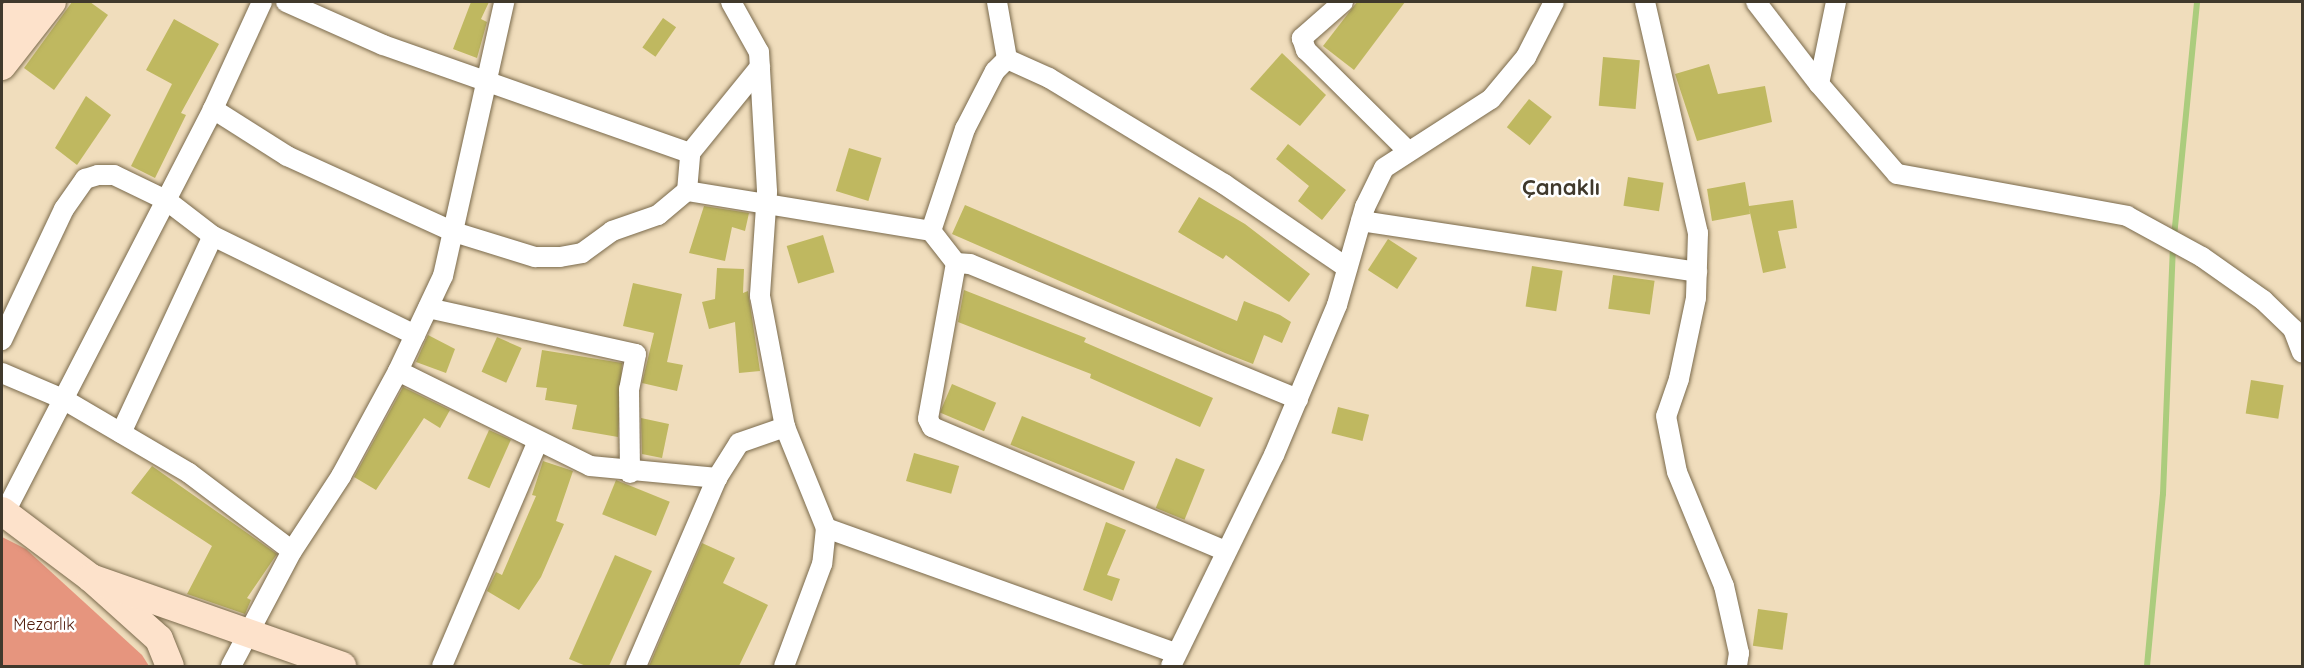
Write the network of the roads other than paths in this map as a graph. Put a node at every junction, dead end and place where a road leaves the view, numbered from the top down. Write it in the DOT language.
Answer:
graph roads {
  1 [pos="22,2"];
  2 [pos="52,2"];
  3 [pos="262,2"];
  4 [pos="286,2"];
  5 [pos="504,2"];
  6 [pos="730,2"];
  7 [pos="997,2"];
  8 [pos="1343,2"];
  9 [pos="1554,2"];
  10 [pos="1645,2"];
  11 [pos="1756,2"];
  12 [pos="1836,2"];
  13 [pos="2,28"];
  14 [pos="1007,59"];
  15 [pos="2,66"];
  16 [pos="760,67"];
  17 [pos="484,82"];
  18 [pos="1819,84"];
  19 [pos="213,109"];
  20 [pos="1408,151"];
  21 [pos="690,153"];
  22 [pos="687,191"];
  23 [pos="166,200"];
  24 [pos="767,205"];
  25 [pos="1361,221"];
  26 [pos="931,231"];
  27 [pos="454,232"];
  28 [pos="213,236"];
  29 [pos="956,263"];
  30 [pos="1347,268"];
  31 [pos="1697,272"];
  32 [pos="428,308"];
  33 [pos="415,335"];
  34 [pos="2,340"];
  35 [pos="2302,352"];
  36 [pos="398,371"];
  37 [pos="2,373"];
  38 [pos="63,399"];
  39 [pos="1298,399"];
  40 [pos="785,428"];
  41 [pos="121,433"];
  42 [pos="537,443"];
  43 [pos="630,473"];
  44 [pos="717,478"];
  45 [pos="2,514"];
  46 [pos="826,528"];
  47 [pos="292,551"];
  48 [pos="1226,551"];
  49 [pos="91,578"];
  50 [pos="247,632"];
  51 [pos="1173,660"];
  52 [pos="170,666"];
  53 [pos="231,666"];
  54 [pos="342,666"];
  55 [pos="442,666"];
  56 [pos="636,666"];
  57 [pos="784,666"];
  58 [pos="1737,666"];
  1 -- 13 [label="street"];
  2 -- 15 [label="street"];
  3 -- 19 [label="street"];
  4 -- 17 [label="street"];
  5 -- 17 [label="street"];
  6 -- 16 [label="street"];
  7 -- 14 [label="street"];
  8 -- 20 [label="street"];
  9 -- 20 [label="street"];
  10 -- 31 [label="street"];
  11 -- 18 [label="street"];
  12 -- 18 [label="street"];
  14 -- 26 [label="street"];
  14 -- 30 [label="street"];
  16 -- 21 [label="street"];
  16 -- 24 [label="street"];
  17 -- 21 [label="street"];
  17 -- 27 [label="street"];
  18 -- 35 [label="street"];
  19 -- 23 [label="street"];
  19 -- 27 [label="street"];
  20 -- 25 [label="street"];
  21 -- 22 [label="street"];
  22 -- 24 [label="street"];
  22 -- 27 [label="street"];
  23 -- 28 [label="street"];
  23 -- 34 [label="street"];
  23 -- 38 [label="street"];
  24 -- 26 [label="street"];
  24 -- 40 [label="street"];
  25 -- 30 [label="street"];
  25 -- 31 [label="street"];
  26 -- 29 [label="street"];
  27 -- 32 [label="street"];
  28 -- 33 [label="street"];
  28 -- 41 [label="street"];
  29 -- 39 [label="street"];
  29 -- 48 [label="street"];
  30 -- 39 [label="street"];
  31 -- 58 [label="street"];
  32 -- 33 [label="street"];
  32 -- 43 [label="street"];
  33 -- 36 [label="street"];
  36 -- 42 [label="street"];
  36 -- 47 [label="street"];
  37 -- 38 [label="street"];
  38 -- 41 [label="street"];
  38 -- 45 [label="street"];
  39 -- 48 [label="street"];
  40 -- 44 [label="street"];
  40 -- 46 [label="street"];
  41 -- 47 [label="street"];
  42 -- 43 [label="street"];
  42 -- 55 [label="street"];
  43 -- 44 [label="street"];
  44 -- 56 [label="street"];
  45 -- 49 [label="street"];
  46 -- 51 [label="street"];
  46 -- 57 [label="street"];
  47 -- 50 [label="street"];
  48 -- 51 [label="street"];
  49 -- 50 [label="street"];
  49 -- 52 [label="street"];
  50 -- 53 [label="street"];
  50 -- 54 [label="street"];
}
